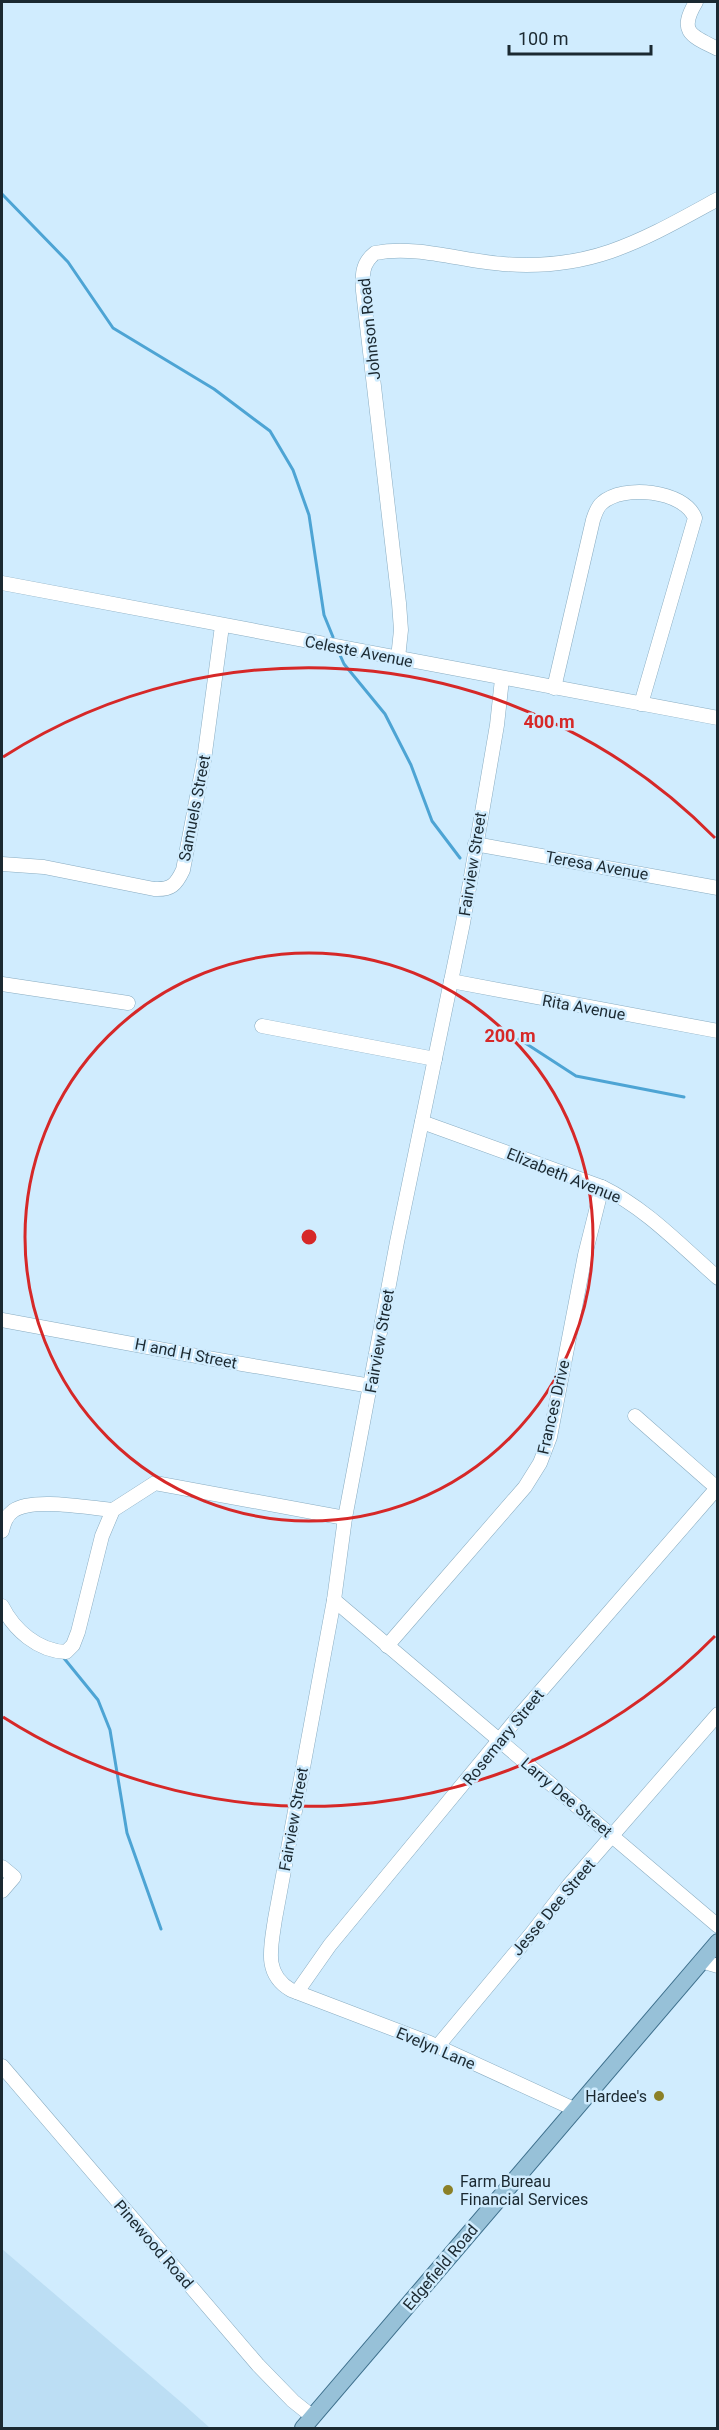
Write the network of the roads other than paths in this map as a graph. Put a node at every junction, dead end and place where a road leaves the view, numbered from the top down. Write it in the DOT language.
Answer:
graph roads {
  1 [pos="696,2"];
  2 [pos="717,49"];
  3 [pos="717,199"];
  4 [pos="2,583"];
  5 [pos="222,626"];
  6 [pos="398,658"];
  7 [pos="502,679"];
  8 [pos="554,688"];
  9 [pos="641,704"];
  10 [pos="717,718"];
  11 [pos="475,844"];
  12 [pos="2,864"];
  13 [pos="717,888"];
  14 [pos="451,981"];
  15 [pos="2,984"];
  16 [pos="128,1003"];
  17 [pos="262,1026"];
  18 [pos="717,1031"];
  19 [pos="435,1059"];
  20 [pos="422,1122"];
  21 [pos="602,1187"];
  22 [pos="717,1278"];
  23 [pos="2,1320"];
  24 [pos="371,1386"];
  25 [pos="635,1416"];
  26 [pos="717,1489"];
  27 [pos="113,1510"];
  28 [pos="345,1518"];
  29 [pos="2,1532"];
  30 [pos="334,1599"];
  31 [pos="2,1606"];
  32 [pos="387,1646"];
  33 [pos="717,1714"];
  34 [pos="499,1740"];
  35 [pos="614,1836"];
  36 [pos="2,1867"];
  37 [pos="2,1891"];
  38 [pos="717,1926"];
  39 [pos="717,1942"];
  40 [pos="709,1964"];
  41 [pos="297,1992"];
  42 [pos="437,2047"];
  43 [pos="2,2066"];
  44 [pos="574,2109"];
  45 [pos="308,2423"];
  1 -- 2 [label="street"];
  3 -- 6 [label="street, Johnson Road"];
  4 -- 5 [label="street, Celeste Avenue"];
  5 -- 6 [label="street, Celeste Avenue"];
  5 -- 12 [label="street, Samuels Street"];
  6 -- 7 [label="street, Celeste Avenue"];
  7 -- 8 [label="street, Celeste Avenue"];
  7 -- 11 [label="street, Fairview Street"];
  8 -- 9 [label="street, Celeste Avenue"];
  8 -- 9 [label="street"];
  9 -- 10 [label="street, Celeste Avenue"];
  11 -- 13 [label="street, Teresa Avenue"];
  11 -- 14 [label="street, Fairview Street"];
  14 -- 18 [label="street, Rita Avenue"];
  14 -- 19 [label="street, Fairview Street"];
  15 -- 16 [label="street"];
  17 -- 19 [label="street"];
  19 -- 20 [label="street, Fairview Street"];
  20 -- 21 [label="street, Elizabeth Avenue"];
  20 -- 24 [label="street, Fairview Street"];
  21 -- 22 [label="street, Elizabeth Avenue"];
  21 -- 32 [label="street, Frances Drive"];
  23 -- 24 [label="street, H and H Street"];
  24 -- 28 [label="street, Fairview Street"];
  25 -- 26 [label="street"];
  26 -- 34 [label="street, Rosemary Street"];
  27 -- 28 [label="street"];
  27 -- 29 [label="street"];
  27 -- 31 [label="street"];
  28 -- 30 [label="street, Fairview Street"];
  30 -- 32 [label="street, Larry Dee Street"];
  30 -- 41 [label="street, Fairview Street"];
  32 -- 34 [label="street, Larry Dee Street"];
  33 -- 35 [label="street, Jesse Dee Street"];
  34 -- 35 [label="street, Larry Dee Street"];
  34 -- 41 [label="street, Rosemary Street"];
  35 -- 38 [label="street, Larry Dee Street"];
  35 -- 42 [label="street, Jesse Dee Street"];
  36 -- 37 [label="street"];
  39 -- 40 [label="main road, Edgefield Road"];
  40 -- 44 [label="main road, Edgefield Road"];
  41 -- 42 [label="street, Evelyn Lane"];
  42 -- 44 [label="street, Evelyn Lane"];
  43 -- 45 [label="street, Pinewood Road"];
  44 -- 45 [label="main road, Edgefield Road"];
}
